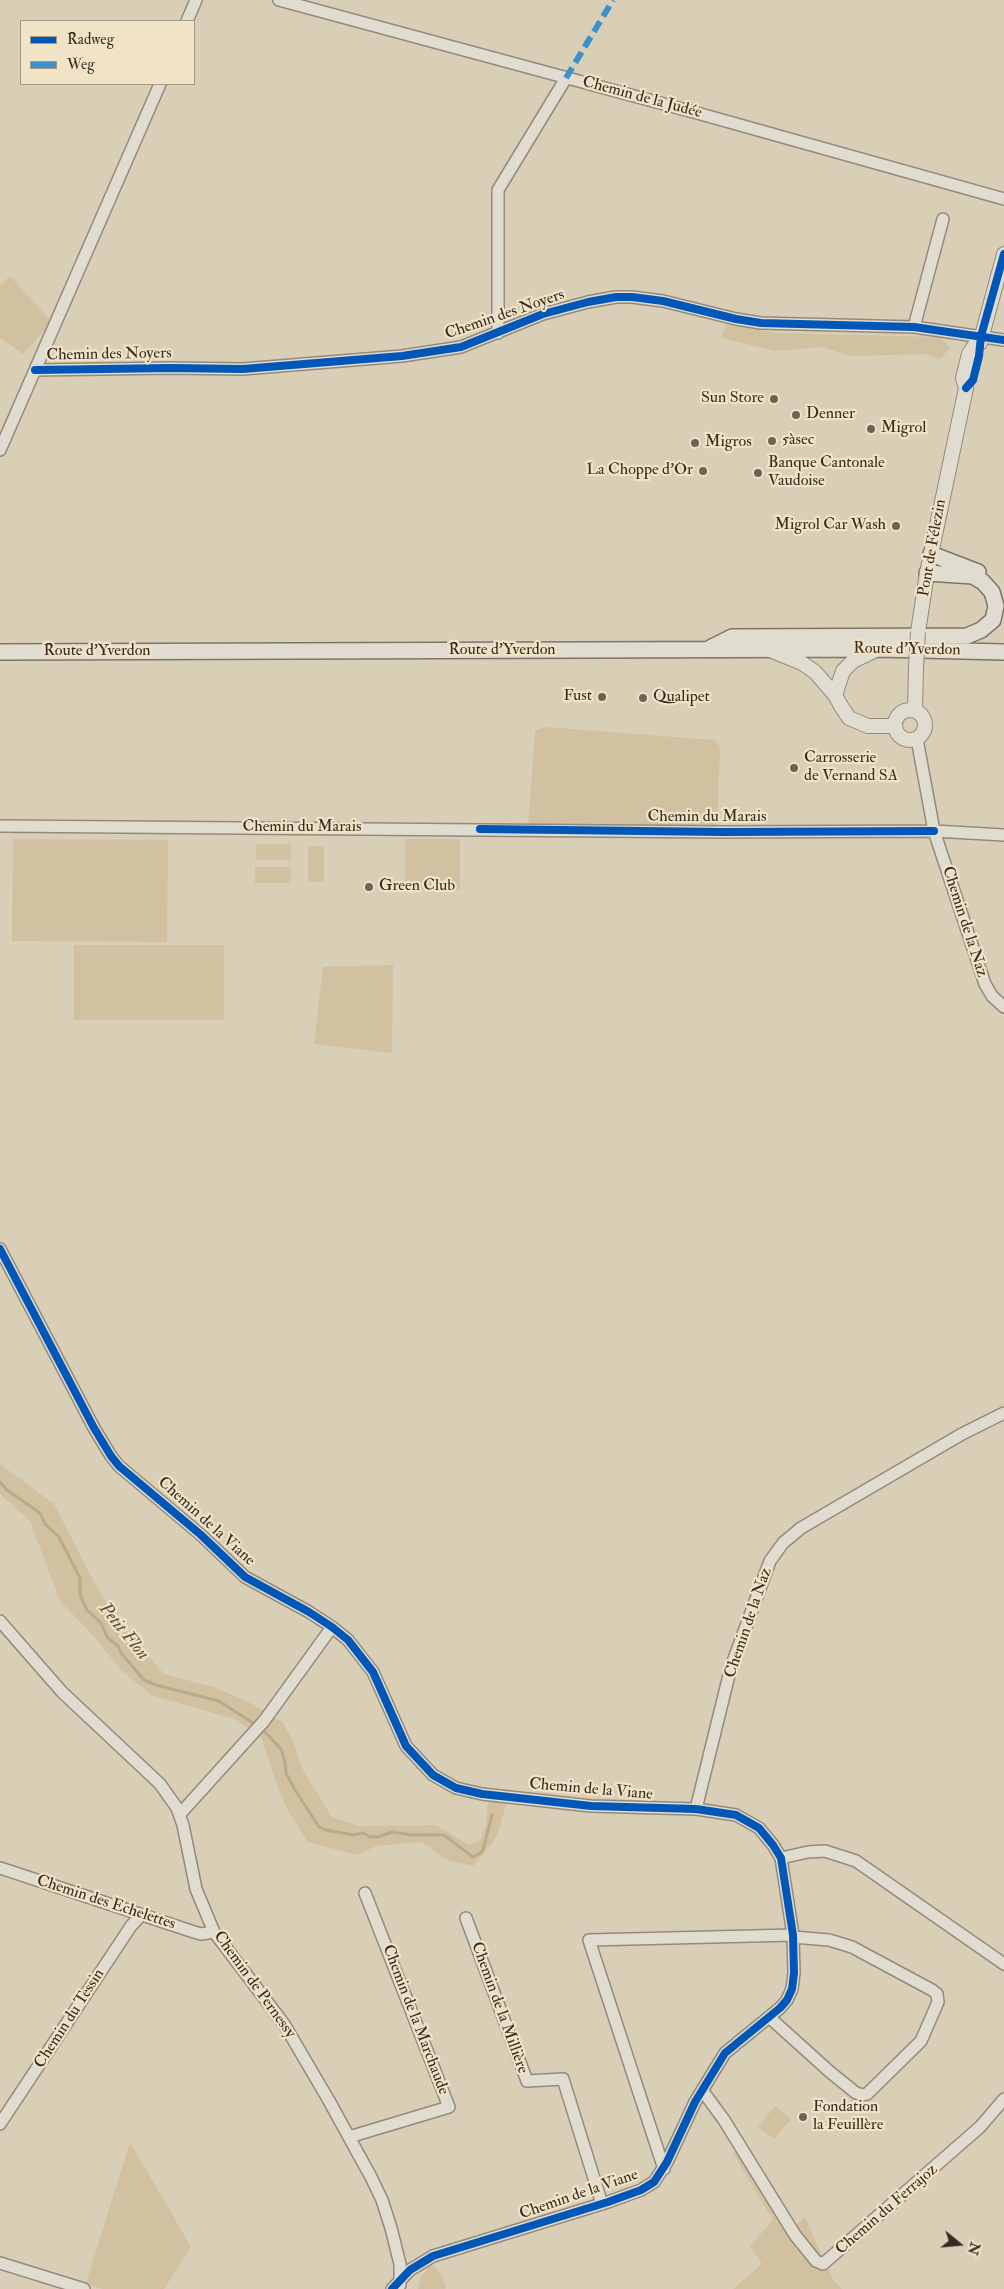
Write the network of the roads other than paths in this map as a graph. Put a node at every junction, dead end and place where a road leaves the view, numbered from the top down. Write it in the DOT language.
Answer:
graph roads {
  1 [pos="196,0"];
  2 [pos="279,0"];
  3 [pos="187,20"];
  4 [pos="566,78"];
  5 [pos="160,85"];
  6 [pos="1004,199"];
  7 [pos="943,219"];
  8 [pos="1004,254"];
  9 [pos="914,327"];
  10 [pos="498,333"];
  11 [pos="981,336"];
  12 [pos="1004,340"];
  13 [pos="34,370"];
  14 [pos="0,450"];
  15 [pos="931,554"];
  16 [pos="927,573"];
  17 [pos="1004,596"];
  18 [pos="879,648"];
  19 [pos="709,649"];
  20 [pos="767,649"];
  21 [pos="0,652"];
  22 [pos="1004,652"];
  23 [pos="836,695"];
  24 [pos="915,710"];
  25 [pos="894,726"];
  26 [pos="917,739"];
  27 [pos="0,826"];
  28 [pos="934,831"];
  29 [pos="1004,835"];
  30 [pos="1004,1007"];
  31 [pos="0,1249"];
  32 [pos="1004,1413"];
  33 [pos="0,1621"];
  34 [pos="332,1627"];
  35 [pos="696,1809"];
  36 [pos="180,1814"];
  37 [pos="781,1858"];
  38 [pos="0,1868"];
  39 [pos="365,1892"];
  40 [pos="140,1915"];
  41 [pos="466,1918"];
  42 [pos="214,1932"];
  43 [pos="793,1936"];
  44 [pos="1004,1964"];
  45 [pos="768,2018"];
  46 [pos="702,2090"];
  47 [pos="1004,2099"];
  48 [pos="0,2124"];
  49 [pos="349,2137"];
  50 [pos="664,2169"];
  51 [pos="602,2204"];
  52 [pos="0,2263"];
  53 [pos="398,2287"];
  54 [pos="84,2289"];
  1 -- 3 [label="street"];
  2 -- 4 [label="street, Chemin de la Judée"];
  4 -- 6 [label="street, Chemin de la Judée"];
  4 -- 10 [label="street"];
  5 -- 13 [label="street"];
  7 -- 9 [label="street"];
  8 -- 11 [label="street, Pont de Félezin"];
  9 -- 10 [label="street, Chemin des Noyers"];
  9 -- 11 [label="street, Chemin des Noyers"];
  10 -- 13 [label="street, Chemin des Noyers"];
  11 -- 12 [label="street, Chemin des Noyers"];
  11 -- 15 [label="street, Pont de Félezin"];
  13 -- 14 [label="street"];
  15 -- 16 [label="street, Pont de Félezin"];
  15 -- 17 [label="main road"];
  16 -- 19 [label="main road"];
  16 -- 24 [label="street, Pont de Félezin, bridge"];
  18 -- 20 [label="main road, Route d'Yverdon"];
  18 -- 22 [label="main road, Route d'Yverdon"];
  18 -- 23 [label="street"];
  19 -- 20 [label="main road, Route d'Yverdon"];
  19 -- 21 [label="main road, Route d'Yverdon"];
  20 -- 23 [label="street"];
  23 -- 25 [label="street"];
  24 -- 25 [label="street"];
  24 -- 26 [label="street"];
  25 -- 26 [label="street"];
  26 -- 28 [label="street"];
  27 -- 28 [label="street, Chemin du Marais"];
  28 -- 29 [label="street, Chemin du Marais"];
  28 -- 30 [label="street, Chemin de la Naz"];
  31 -- 34 [label="street, Chemin de la Viane"];
  32 -- 35 [label="street, Chemin de la Naz"];
  33 -- 36 [label="street, Chemin de Pernessy"];
  34 -- 35 [label="street, Chemin de la Viane"];
  34 -- 36 [label="street"];
  35 -- 37 [label="street, Chemin de la Viane"];
  36 -- 42 [label="street, Chemin de Pernessy"];
  37 -- 43 [label="street, Chemin de la Viane"];
  37 -- 44 [label="street"];
  38 -- 40 [label="street, Chemin des Echelettes"];
  39 -- 49 [label="street, Chemin de la Marchaude"];
  40 -- 42 [label="street, Chemin des Echelettes"];
  40 -- 48 [label="street, Chemin du Tessin"];
  41 -- 51 [label="street, Chemin de la Millière"];
  42 -- 49 [label="street, Chemin de Pernessy"];
  43 -- 45 [label="street, Chemin de la Viane"];
  43 -- 45 [label="street"];
  43 -- 50 [label="street"];
  45 -- 46 [label="street, Chemin de la Viane"];
  46 -- 47 [label="street, Chemin du Ferrajoz"];
  46 -- 50 [label="street, Chemin de la Viane"];
  49 -- 53 [label="street, Chemin de Pernessy"];
  50 -- 51 [label="street, Chemin de la Viane"];
  51 -- 53 [label="street, Chemin de la Viane"];
  52 -- 54 [label="street"];
}
